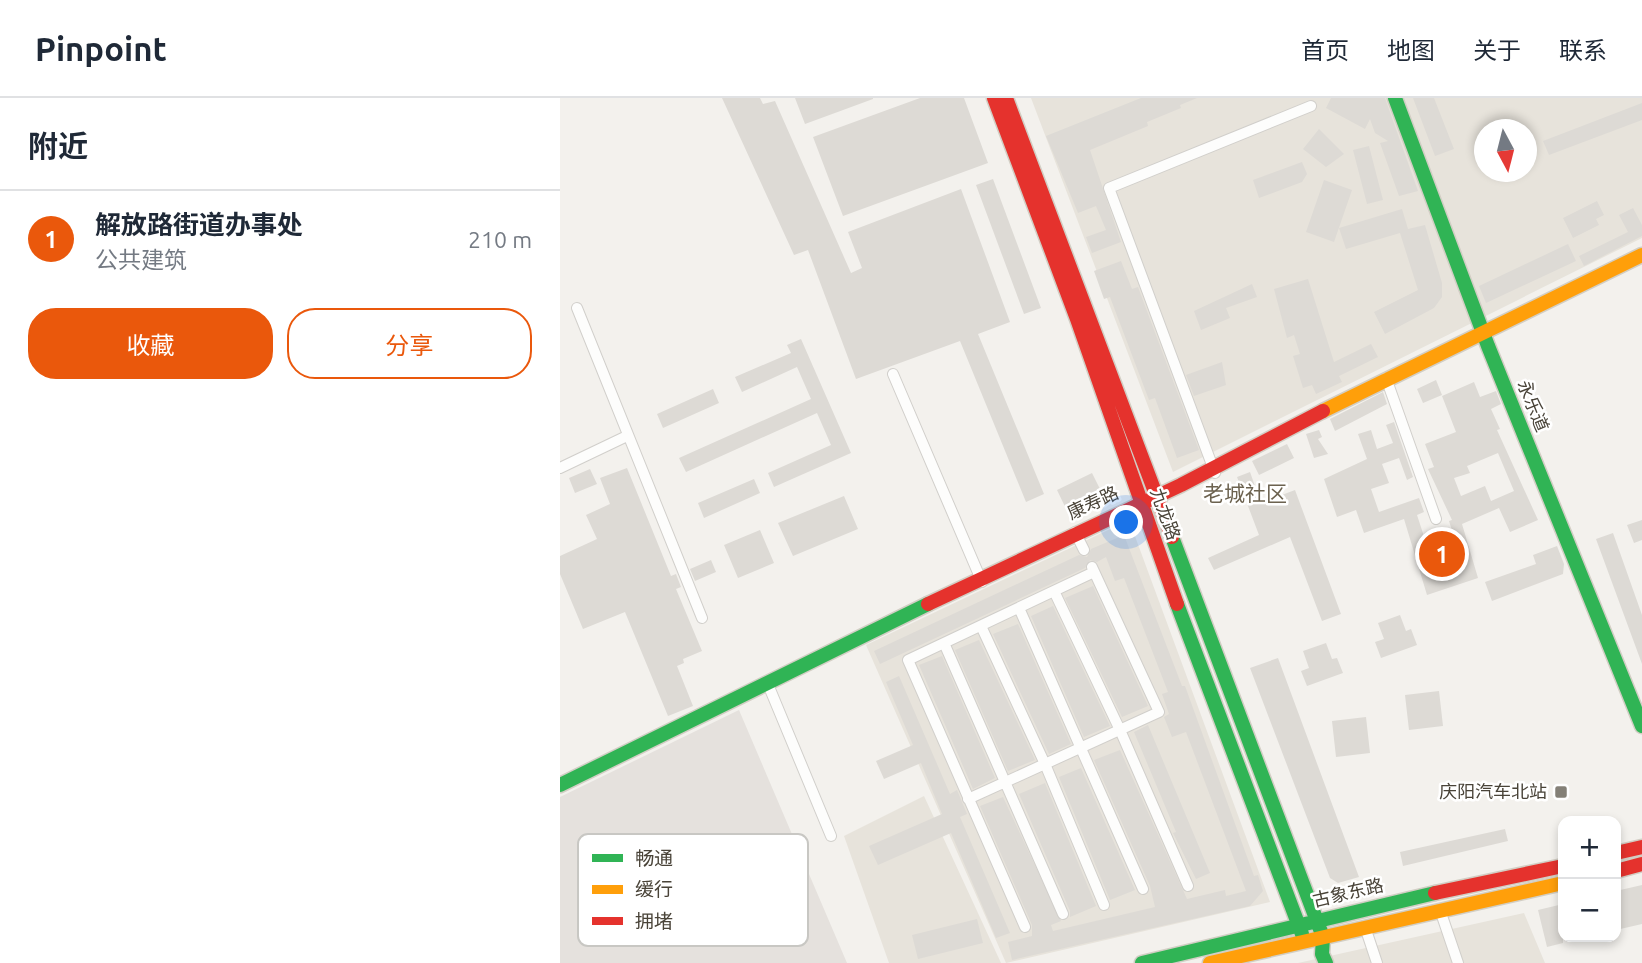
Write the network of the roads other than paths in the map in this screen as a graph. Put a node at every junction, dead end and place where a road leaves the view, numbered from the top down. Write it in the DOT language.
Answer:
graph roads {
  1 [pos="994,98"];
  2 [pos="1006,98"];
  3 [pos="1395,98"];
  4 [pos="1402,98"];
  5 [pos="1311,106"];
  6 [pos="1642,254"];
  7 [pos="1642,261"];
  8 [pos="577,308"];
  9 [pos="1487,334"];
  10 [pos="893,374"];
  11 [pos="1387,381"];
  12 [pos="627,436"];
  13 [pos="560,468"];
  14 [pos="1214,471"];
  15 [pos="1156,498"];
  16 [pos="1141,505"];
  17 [pos="1436,519"];
  18 [pos="981,580"];
  19 [pos="1054,591"];
  20 [pos="1019,608"];
  21 [pos="702,618"];
  22 [pos="981,626"];
  23 [pos="944,643"];
  24 [pos="768,685"];
  25 [pos="1642,703"];
  26 [pos="1642,726"];
  27 [pos="1120,730"];
  28 [pos="1081,748"];
  29 [pos="1045,764"];
  30 [pos="1005,782"];
  31 [pos="560,785"];
  32 [pos="560,792"];
  33 [pos="968,799"];
  34 [pos="831,836"];
  35 [pos="1642,847"];
  36 [pos="1621,852"];
  37 [pos="1642,864"];
  38 [pos="1558,867"];
  39 [pos="1621,870"];
  40 [pos="1558,884"];
  41 [pos="1188,886"];
  42 [pos="1143,889"];
  43 [pos="1104,905"];
  44 [pos="1440,910"];
  45 [pos="1063,914"];
  46 [pos="1317,920"];
  47 [pos="1298,925"];
  48 [pos="1025,927"];
  49 [pos="1365,927"];
  50 [pos="1323,937"];
  51 [pos="1304,941"];
  52 [pos="1142,963"];
  53 [pos="1210,963"];
  54 [pos="1326,963"];
  55 [pos="1377,963"];
  56 [pos="1458,963"];
  1 -- 16 [label="street, 九龙路"];
  2 -- 15 [label="street, 九龙路"];
  3 -- 9 [label="street, 永乐道"];
  4 -- 9 [label="street, 永乐道"];
  5 -- 14 [label="street"];
  6 -- 9 [label="street, 康寿路"];
  7 -- 9 [label="street, 康寿路"];
  8 -- 12 [label="street"];
  9 -- 11 [label="street, 康寿路"];
  9 -- 25 [label="street, 永乐道"];
  9 -- 26 [label="street, 永乐道"];
  10 -- 18 [label="street"];
  11 -- 14 [label="street, 康寿路"];
  11 -- 17 [label="street"];
  12 -- 13 [label="street"];
  12 -- 21 [label="street"];
  14 -- 15 [label="street, 康寿路"];
  15 -- 16 [label="street, 康寿路"];
  15 -- 46 [label="street, 九龙路"];
  16 -- 18 [label="street, 康寿路"];
  16 -- 47 [label="street, 九龙路"];
  18 -- 24 [label="street, 康寿路"];
  19 -- 20 [label="street"];
  19 -- 27 [label="street"];
  19 -- 27 [label="street"];
  20 -- 22 [label="street"];
  20 -- 28 [label="street"];
  22 -- 23 [label="street"];
  22 -- 29 [label="street"];
  23 -- 30 [label="street"];
  23 -- 33 [label="street"];
  24 -- 31 [label="street, 康寿路"];
  24 -- 32 [label="street, 康寿路"];
  24 -- 34 [label="street"];
  27 -- 28 [label="street"];
  27 -- 41 [label="street"];
  28 -- 29 [label="street"];
  28 -- 42 [label="street"];
  29 -- 30 [label="street"];
  29 -- 43 [label="street"];
  30 -- 33 [label="street"];
  30 -- 45 [label="street"];
  33 -- 48 [label="street"];
  35 -- 36 [label="street"];
  37 -- 39 [label="street"];
  38 -- 46 [label="street, 古象东路"];
  40 -- 44 [label="street, 古象东路"];
  44 -- 49 [label="street, 古象东路"];
  44 -- 56 [label="street"];
  46 -- 47 [label="street, 古象东路"];
  46 -- 50 [label="street, 九龙路"];
  47 -- 51 [label="street, 九龙路"];
  47 -- 52 [label="street, 古象东路"];
  49 -- 50 [label="street, 古象东路"];
  49 -- 55 [label="street"];
  50 -- 51 [label="street, 古象东路"];
  50 -- 54 [label="street, 九龙路"];
  51 -- 53 [label="street, 古象东路"];
}
